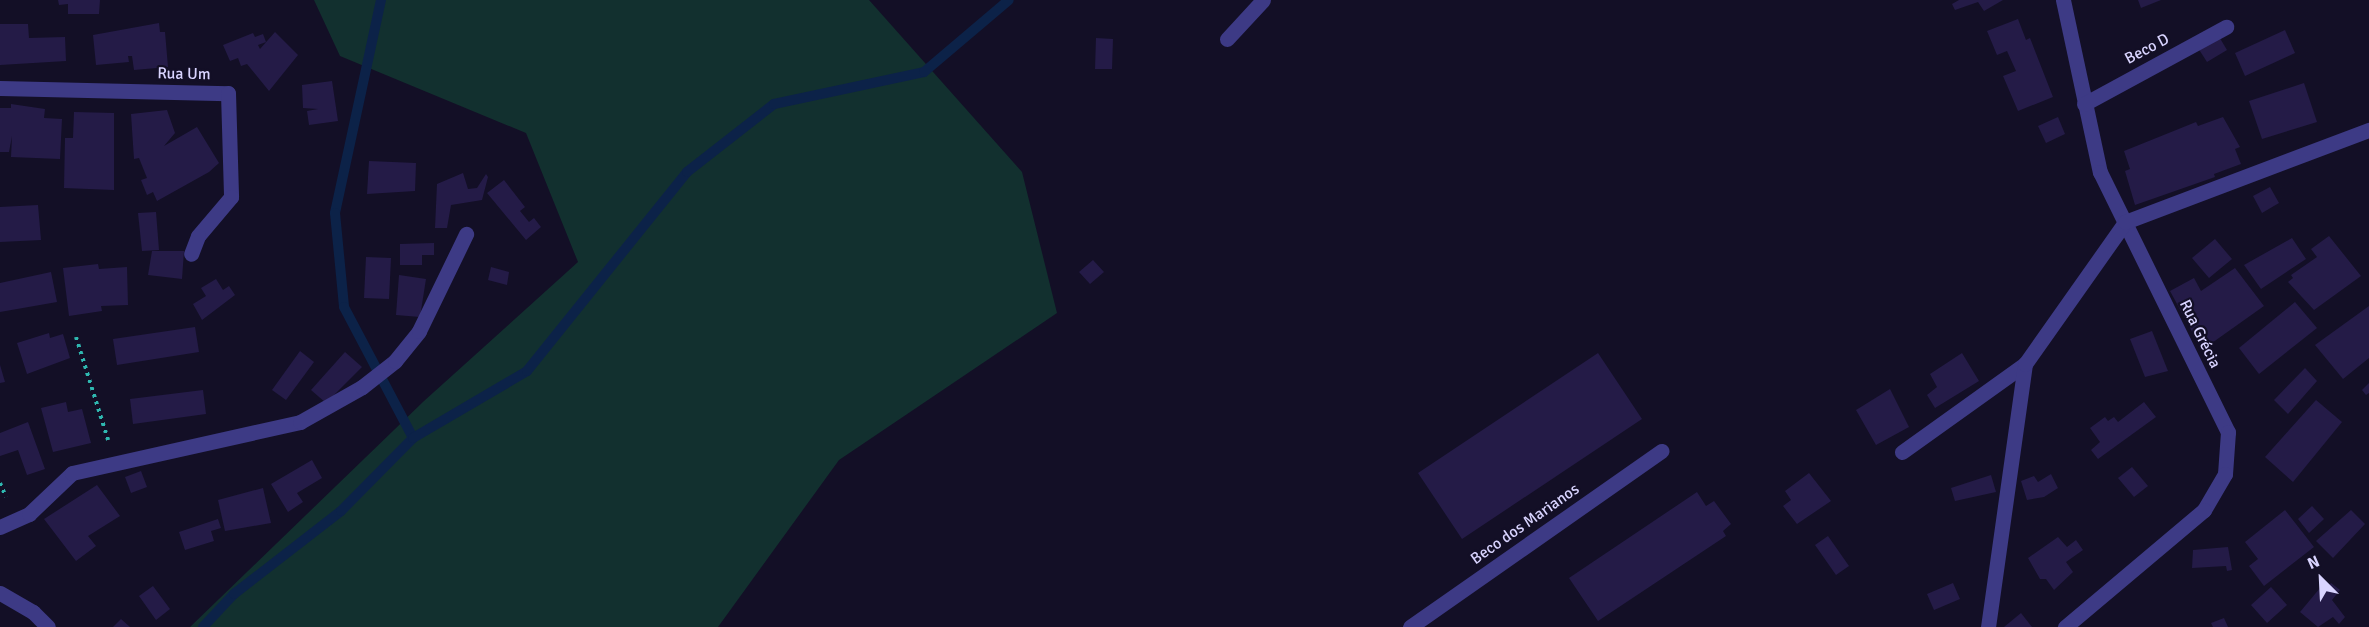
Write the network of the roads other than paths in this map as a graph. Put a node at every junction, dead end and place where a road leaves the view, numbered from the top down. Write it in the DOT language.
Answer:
graph roads {
  1 [pos="1263,0"];
  2 [pos="2063,0"];
  3 [pos="2226,27"];
  4 [pos="1227,39"];
  5 [pos="0,88"];
  6 [pos="2084,104"];
  7 [pos="2369,130"];
  8 [pos="2125,222"];
  9 [pos="466,234"];
  10 [pos="191,254"];
  11 [pos="2025,364"];
  12 [pos="1661,451"];
  13 [pos="1902,452"];
  14 [pos="0,527"];
  15 [pos="0,593"];
  16 [pos="48,627"];
  17 [pos="1410,627"];
  18 [pos="1988,627"];
  19 [pos="2065,627"];
  1 -- 4 [label="street"];
  2 -- 6 [label="street, Rua Grécia"];
  3 -- 6 [label="street, Beco D"];
  5 -- 10 [label="street, Rua Um"];
  6 -- 8 [label="street, Rua Grécia"];
  7 -- 8 [label="street"];
  8 -- 11 [label="street"];
  8 -- 19 [label="street, Rua Grécia"];
  9 -- 14 [label="street"];
  11 -- 13 [label="street"];
  11 -- 18 [label="street"];
  12 -- 17 [label="street, Beco dos Marianos"];
  15 -- 16 [label="street"];
}
